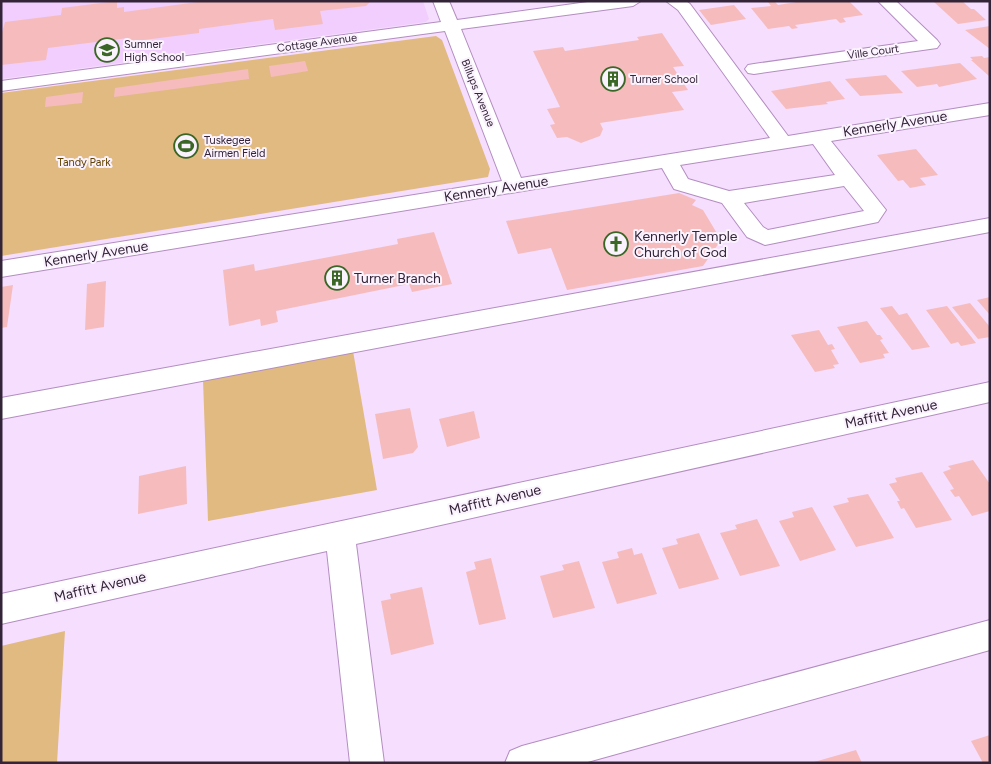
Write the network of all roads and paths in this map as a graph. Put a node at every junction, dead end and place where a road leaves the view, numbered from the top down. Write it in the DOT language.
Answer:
graph roads {
  1 [pos="441,1"];
  2 [pos="633,1"];
  3 [pos="674,1"];
  4 [pos="886,1"];
  5 [pos="451,26"];
  6 [pos="754,69"];
  7 [pos="1,86"];
  8 [pos="990,109"];
  9 [pos="818,137"];
  10 [pos="783,142"];
  11 [pos="668,162"];
  12 [pos="850,179"];
  13 [pos="514,186"];
  14 [pos="729,198"];
  15 [pos="990,225"];
  16 [pos="1,269"];
  17 [pos="990,392"];
  18 [pos="1,409"];
  19 [pos="340,534"];
  20 [pos="1,609"];
  21 [pos="990,634"];
  22 [pos="367,763"];
  23 [pos="522,763"];
  1 -- 5 [label="street, Billups Avenue"];
  2 -- 5 [label="street, Cottage Avenue"];
  3 -- 10 [label="street"];
  4 -- 6 [label="street, Ville Court"];
  5 -- 7 [label="street, Cottage Avenue"];
  5 -- 13 [label="street, Billups Avenue"];
  8 -- 9 [label="street, Kennerly Avenue"];
  9 -- 10 [label="street, Kennerly Avenue"];
  9 -- 12 [label="street"];
  10 -- 11 [label="street, Kennerly Avenue"];
  11 -- 13 [label="street, Kennerly Avenue"];
  11 -- 14 [label="street"];
  12 -- 14 [label="street"];
  12 -- 14 [label="street"];
  13 -- 16 [label="street, Kennerly Avenue"];
  15 -- 18 [label="street"];
  17 -- 19 [label="street, Maffitt Avenue"];
  19 -- 20 [label="street, Maffitt Avenue"];
  19 -- 22 [label="street"];
  21 -- 23 [label="street"];
}
